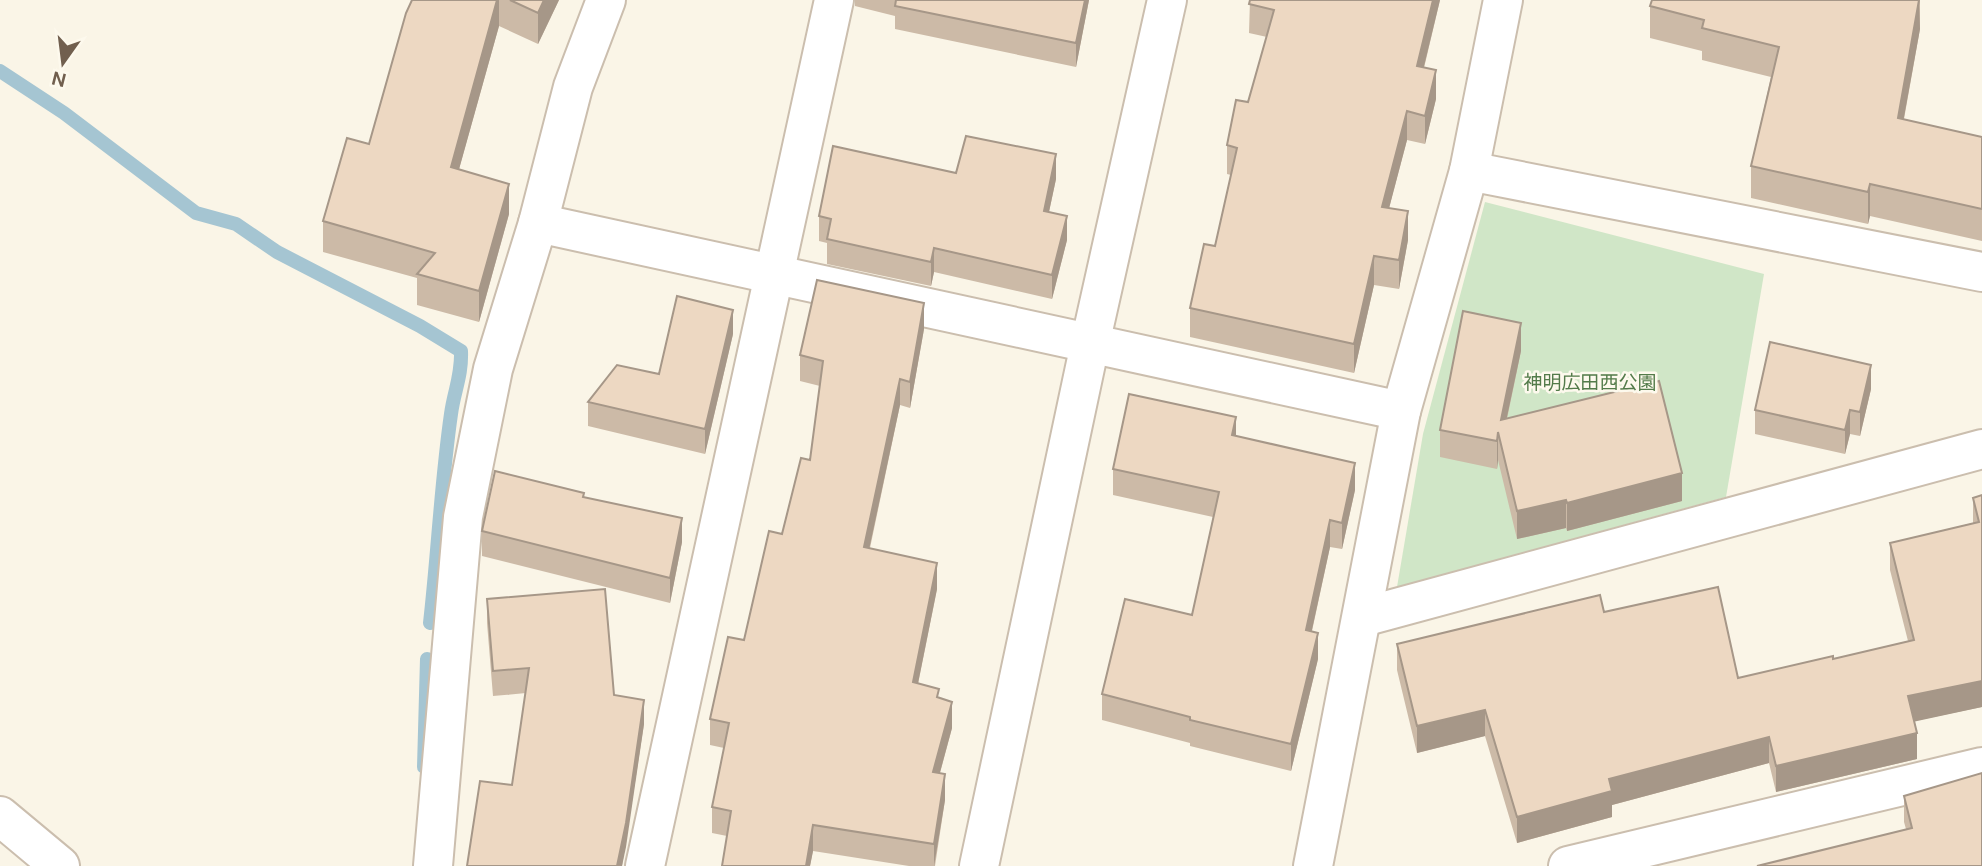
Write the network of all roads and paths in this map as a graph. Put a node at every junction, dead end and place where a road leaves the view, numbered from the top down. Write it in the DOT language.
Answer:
graph roads {
  1 [pos="606,0"];
  2 [pos="834,0"];
  3 [pos="1167,0"];
  4 [pos="1503,0"];
  5 [pos="1469,171"];
  6 [pos="538,223"];
  7 [pos="774,272"];
  8 [pos="1982,272"];
  9 [pos="1090,344"];
  10 [pos="1401,411"];
  11 [pos="1982,449"];
  12 [pos="1363,617"];
  13 [pos="1982,767"];
  14 [pos="0,816"];
  15 [pos="60,866"];
  16 [pos="433,866"];
  17 [pos="645,866"];
  18 [pos="979,866"];
  19 [pos="1313,866"];
  20 [pos="1568,866"];
  1 -- 6 [label="street"];
  2 -- 7 [label="street"];
  3 -- 9 [label="street"];
  4 -- 5 [label="street"];
  5 -- 8 [label="street"];
  5 -- 10 [label="street"];
  6 -- 7 [label="street"];
  6 -- 16 [label="street"];
  7 -- 9 [label="street"];
  7 -- 17 [label="street"];
  9 -- 10 [label="street"];
  9 -- 18 [label="street"];
  10 -- 12 [label="street"];
  11 -- 12 [label="street"];
  12 -- 19 [label="street"];
  13 -- 20 [label="street"];
  14 -- 15 [label="street"];
}
